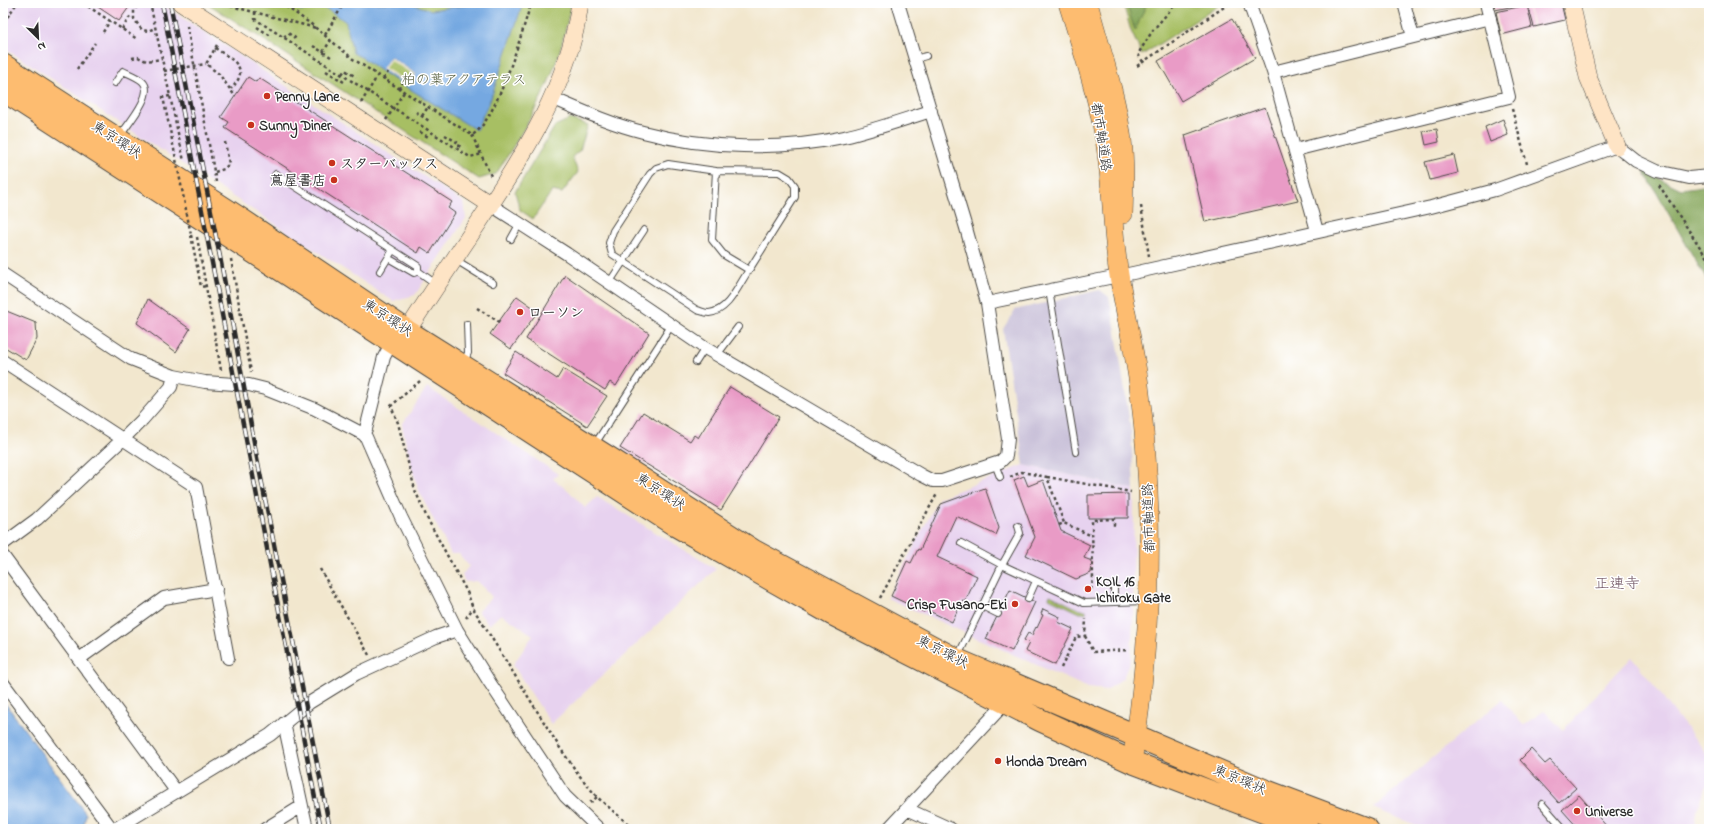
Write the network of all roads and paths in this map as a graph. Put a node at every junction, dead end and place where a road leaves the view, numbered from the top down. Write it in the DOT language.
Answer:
graph roads {
  1 [pos="17,3"];
  2 [pos="83,3"];
  3 [pos="142,3"];
  4 [pos="150,3"];
  5 [pos="181,3"];
  6 [pos="219,3"];
  7 [pos="281,3"];
  8 [pos="344,3"];
  9 [pos="530,3"];
  10 [pos="580,3"];
  11 [pos="898,3"];
  12 [pos="1068,3"];
  13 [pos="1088,3"];
  14 [pos="1175,3"];
  15 [pos="1230,3"];
  16 [pos="1249,3"];
  17 [pos="1404,3"];
  18 [pos="1486,3"];
  19 [pos="1571,3"];
  20 [pos="255,12"];
  21 [pos="133,15"];
  22 [pos="1490,18"];
  23 [pos="110,21"];
  24 [pos="4,22"];
  25 [pos="188,23"];
  26 [pos="257,27"];
  27 [pos="122,28"];
  28 [pos="155,28"];
  29 [pos="316,28"];
  30 [pos="270,29"];
  31 [pos="103,32"];
  32 [pos="267,33"];
  33 [pos="271,36"];
  34 [pos="325,36"];
  35 [pos="1413,37"];
  36 [pos="284,38"];
  37 [pos="137,39"];
  38 [pos="298,40"];
  39 [pos="331,40"];
  40 [pos="95,43"];
  41 [pos="219,43"];
  42 [pos="313,46"];
  43 [pos="215,48"];
  44 [pos="323,52"];
  45 [pos="331,57"];
  46 [pos="132,58"];
  47 [pos="162,59"];
  48 [pos="1143,62"];
  49 [pos="206,64"];
  50 [pos="3,65"];
  51 [pos="195,66"];
  52 [pos="1137,66"];
  53 [pos="332,68"];
  54 [pos="77,69"];
  55 [pos="164,71"];
  56 [pos="388,72"];
  57 [pos="1273,72"];
  58 [pos="342,74"];
  59 [pos="378,75"];
  60 [pos="356,77"];
  61 [pos="384,79"];
  62 [pos="344,82"];
  63 [pos="403,82"];
  64 [pos="115,83"];
  65 [pos="399,89"];
  66 [pos="3,90"];
  67 [pos="231,90"];
  68 [pos="369,91"];
  69 [pos="404,92"];
  70 [pos="170,96"];
  71 [pos="235,96"];
  72 [pos="1509,97"];
  73 [pos="552,98"];
  74 [pos="358,107"];
  75 [pos="428,107"];
  76 [pos="394,108"];
  77 [pos="931,111"];
  78 [pos="416,112"];
  79 [pos="422,116"];
  80 [pos="429,121"];
  81 [pos="384,124"];
  82 [pos="420,132"];
  83 [pos="431,132"];
  84 [pos="445,135"];
  85 [pos="472,135"];
  86 [pos="118,140"];
  87 [pos="225,142"];
  88 [pos="1617,146"];
  89 [pos="458,149"];
  90 [pos="1295,150"];
  91 [pos="482,154"];
  92 [pos="185,165"];
  93 [pos="716,171"];
  94 [pos="1657,171"];
  95 [pos="214,172"];
  96 [pos="492,176"];
  97 [pos="1709,176"];
  98 [pos="274,177"];
  99 [pos="1531,178"];
  100 [pos="217,184"];
  101 [pos="490,205"];
  102 [pos="520,223"];
  103 [pos="644,230"];
  104 [pos="1317,231"];
  105 [pos="197,234"];
  106 [pos="511,239"];
  107 [pos="394,250"];
  108 [pos="230,256"];
  109 [pos="388,258"];
  110 [pos="454,259"];
  111 [pos="624,261"];
  112 [pos="1709,261"];
  113 [pos="749,270"];
  114 [pos="380,271"];
  115 [pos="418,271"];
  116 [pos="3,274"];
  117 [pos="1119,275"];
  118 [pos="493,283"];
  119 [pos="609,283"];
  120 [pos="438,284"];
  121 [pos="206,286"];
  122 [pos="1050,290"];
  123 [pos="987,303"];
  124 [pos="477,308"];
  125 [pos="499,322"];
  126 [pos="467,324"];
  127 [pos="671,326"];
  128 [pos="738,327"];
  129 [pos="399,336"];
  130 [pos="705,348"];
  131 [pos="717,355"];
  132 [pos="3,361"];
  133 [pos="696,362"];
  134 [pos="462,365"];
  135 [pos="433,369"];
  136 [pos="174,376"];
  137 [pos="224,384"];
  138 [pos="254,386"];
  139 [pos="363,434"];
  140 [pos="122,440"];
  141 [pos="593,447"];
  142 [pos="1076,452"];
  143 [pos="994,464"];
  144 [pos="1000,477"];
  145 [pos="1010,477"];
  146 [pos="1047,477"];
  147 [pos="1129,492"];
  148 [pos="938,493"];
  149 [pos="1064,523"];
  150 [pos="1059,525"];
  151 [pos="1018,526"];
  152 [pos="1114,526"];
  153 [pos="1092,536"];
  154 [pos="961,543"];
  155 [pos="3,544"];
  156 [pos="3,556"];
  157 [pos="1002,565"];
  158 [pos="320,569"];
  159 [pos="1036,581"];
  160 [pos="1114,585"];
  161 [pos="216,589"];
  162 [pos="1091,590"];
  163 [pos="1028,599"];
  164 [pos="1148,601"];
  165 [pos="1114,602"];
  166 [pos="876,605"];
  167 [pos="982,606"];
  168 [pos="998,614"];
  169 [pos="1086,619"];
  170 [pos="457,630"];
  171 [pos="1085,636"];
  172 [pos="1133,649"];
  173 [pos="228,658"];
  174 [pos="79,659"];
  175 [pos="957,660"];
  176 [pos="375,666"];
  177 [pos="1061,668"];
  178 [pos="3,683"];
  179 [pos="1023,688"];
  180 [pos="1005,702"];
  181 [pos="284,723"];
  182 [pos="1136,736"];
  183 [pos="1132,762"];
  184 [pos="176,791"];
  185 [pos="1542,804"];
  186 [pos="302,806"];
  187 [pos="907,809"];
  188 [pos="113,829"];
  189 [pos="265,829"];
  190 [pos="307,829"];
  191 [pos="599,829"];
  192 [pos="634,829"];
  193 [pos="888,829"];
  194 [pos="951,829"];
  195 [pos="1308,829"];
  196 [pos="1367,829"];
  197 [pos="1564,829"];
  1 -- 24 [label="path"];
  2 -- 23 [label="path"];
  3 -- 21 [label="path"];
  4 -- 28 [label="path"];
  5 -- 101 [label="street"];
  6 -- 20 [label="path"];
  7 -- 29 [label="path"];
  8 -- 34 [label="path"];
  9 -- 85 [label="path"];
  10 -- 73 [label="street"];
  11 -- 77 [label="street"];
  12 -- 117 [label="main road, 都市軸道路"];
  13 -- 117 [label="main road, 都市軸道路"];
  14 -- 48 [label="path"];
  15 -- 48 [label="path"];
  16 -- 57 [label="street"];
  17 -- 35 [label="street"];
  18 -- 22 [label="street"];
  19 -- 88 [label="street"];
  20 -- 29 [label="path"];
  20 -- 30 [label="path"];
  21 -- 27 [label="path"];
  21 -- 28 [label="path"];
  22 -- 35 [label="street"];
  22 -- 72 [label="street"];
  23 -- 27 [label="path"];
  23 -- 31 [label="path"];
  25 -- 51 [label="path"];
  26 -- 32 [label="path"];
  27 -- 37 [label="path"];
  28 -- 47 [label="path"];
  29 -- 34 [label="path"];
  30 -- 32 [label="path"];
  30 -- 36 [label="path"];
  32 -- 33 [label="path"];
  34 -- 39 [label="path"];
  35 -- 57 [label="street"];
  36 -- 38 [label="path"];
  36 -- 53 [label="path"];
  39 -- 44 [label="path"];
  39 -- 59 [label="path"];
  40 -- 54 [label="path"];
  41 -- 43 [label="path"];
  42 -- 44 [label="path"];
  43 -- 49 [label="path"];
  43 -- 67 [label="path"];
  44 -- 45 [label="path"];
  46 -- 47 [label="path"];
  47 -- 55 [label="path"];
  48 -- 52 [label="path"];
  49 -- 51 [label="path"];
  49 -- 67 [label="path"];
  50 -- 86 [label="highway, 東京環状"];
  51 -- 55 [label="path"];
  51 -- 95 [label="path"];
  53 -- 58 [label="path"];
  53 -- 62 [label="path"];
  55 -- 70 [label="path"];
  56 -- 61 [label="path"];
  57 -- 90 [label="street"];
  58 -- 60 [label="path"];
  58 -- 68 [label="path"];
  59 -- 61 [label="path"];
  59 -- 68 [label="path"];
  61 -- 65 [label="path"];
  63 -- 65 [label="path"];
  64 -- 86 [label="lane"];
  65 -- 69 [label="path"];
  66 -- 129 [label="highway, 東京環状"];
  67 -- 71 [label="path"];
  68 -- 74 [label="path"];
  68 -- 76 [label="path"];
  69 -- 75 [label="path"];
  69 -- 76 [label="path"];
  70 -- 92 [label="path"];
  70 -- 121 [label="path, bridge"];
  72 -- 90 [label="street"];
  72 -- 99 [label="path"];
  73 -- 77 [label="street"];
  73 -- 101 [label="street"];
  75 -- 79 [label="path"];
  75 -- 85 [label="path"];
  76 -- 81 [label="path"];
  76 -- 83 [label="path"];
  77 -- 123 [label="street"];
  78 -- 79 [label="path"];
  79 -- 80 [label="path"];
  82 -- 83 [label="path"];
  83 -- 89 [label="path"];
  84 -- 89 [label="path"];
  85 -- 91 [label="path"];
  86 -- 129 [label="highway, 東京環状"];
  87 -- 95 [label="path"];
  88 -- 94 [label="street"];
  88 -- 99 [label="street"];
  89 -- 91 [label="path"];
  90 -- 104 [label="street"];
  91 -- 96 [label="path"];
  93 -- 111 [label="lane"];
  93 -- 113 [label="lane"];
  93 -- 113 [label="lane"];
  94 -- 97 [label="street"];
  94 -- 112 [label="path"];
  95 -- 100 [label="path"];
  98 -- 107 [label="lane"];
  99 -- 104 [label="street"];
  101 -- 102 [label="street"];
  101 -- 110 [label="street"];
  102 -- 106 [label="lane"];
  102 -- 119 [label="street"];
  103 -- 111 [label="lane"];
  104 -- 117 [label="street"];
  105 -- 121 [label="path"];
  107 -- 109 [label="lane"];
  107 -- 115 [label="lane"];
  108 -- 138 [label="path"];
  109 -- 114 [label="lane"];
  109 -- 115 [label="lane"];
  110 -- 118 [label="lane"];
  110 -- 120 [label="street"];
  111 -- 113 [label="lane"];
  111 -- 119 [label="lane"];
  115 -- 120 [label="lane"];
  116 -- 136 [label="street"];
  117 -- 122 [label="street"];
  117 -- 164 [label="main road, 都市軸道路"];
  119 -- 127 [label="street"];
  120 -- 129 [label="street"];
  121 -- 137 [label="path"];
  122 -- 123 [label="street"];
  122 -- 142 [label="lane"];
  123 -- 143 [label="street"];
  124 -- 125 [label="path"];
  126 -- 134 [label="lane"];
  127 -- 130 [label="street"];
  127 -- 141 [label="lane"];
  128 -- 131 [label="lane"];
  129 -- 134 [label="highway, 東京環状"];
  129 -- 135 [label="highway, 東京環状"];
  129 -- 139 [label="street"];
  130 -- 131 [label="street"];
  130 -- 133 [label="lane"];
  131 -- 143 [label="street"];
  132 -- 140 [label="street"];
  134 -- 141 [label="highway, 東京環状"];
  135 -- 180 [label="highway, 東京環状"];
  135 -- 192 [label="path"];
  136 -- 137 [label="street"];
  136 -- 140 [label="street"];
  137 -- 138 [label="street"];
  138 -- 139 [label="street"];
  139 -- 170 [label="street"];
  140 -- 155 [label="street"];
  140 -- 161 [label="street"];
  141 -- 175 [label="highway, 東京環状"];
  143 -- 144 [label="lane"];
  145 -- 146 [label="path"];
  146 -- 147 [label="path"];
  146 -- 149 [label="path"];
  148 -- 166 [label="path"];
  149 -- 150 [label="path"];
  149 -- 153 [label="path"];
  151 -- 157 [label="lane"];
  152 -- 153 [label="path"];
  153 -- 162 [label="path"];
  154 -- 157 [label="lane"];
  156 -- 174 [label="street"];
  157 -- 159 [label="lane"];
  157 -- 167 [label="lane"];
  158 -- 176 [label="path"];
  159 -- 163 [label="lane"];
  159 -- 165 [label="lane"];
  160 -- 165 [label="lane"];
  161 -- 173 [label="street"];
  161 -- 174 [label="street"];
  164 -- 165 [label="lane"];
  164 -- 182 [label="main road, 都市軸道路"];
  167 -- 168 [label="lane"];
  167 -- 175 [label="lane"];
  169 -- 171 [label="path"];
  170 -- 176 [label="street"];
  170 -- 191 [label="street"];
  171 -- 172 [label="path"];
  171 -- 177 [label="path"];
  174 -- 184 [label="street"];
  175 -- 179 [label="highway, 東京環状"];
  176 -- 181 [label="street"];
  178 -- 188 [label="street"];
  179 -- 180 [label="street"];
  179 -- 182 [label="highway, 東京環状"];
  180 -- 183 [label="highway, 東京環状"];
  180 -- 187 [label="street"];
  181 -- 184 [label="street"];
  181 -- 186 [label="street"];
  182 -- 183 [label="main road, 都市軸道路"];
  182 -- 196 [label="highway, 東京環状"];
  183 -- 195 [label="highway, 東京環状"];
  184 -- 188 [label="street"];
  185 -- 197 [label="lane"];
  186 -- 189 [label="street"];
  186 -- 190 [label="street"];
  187 -- 193 [label="street"];
  187 -- 194 [label="street"];
}
